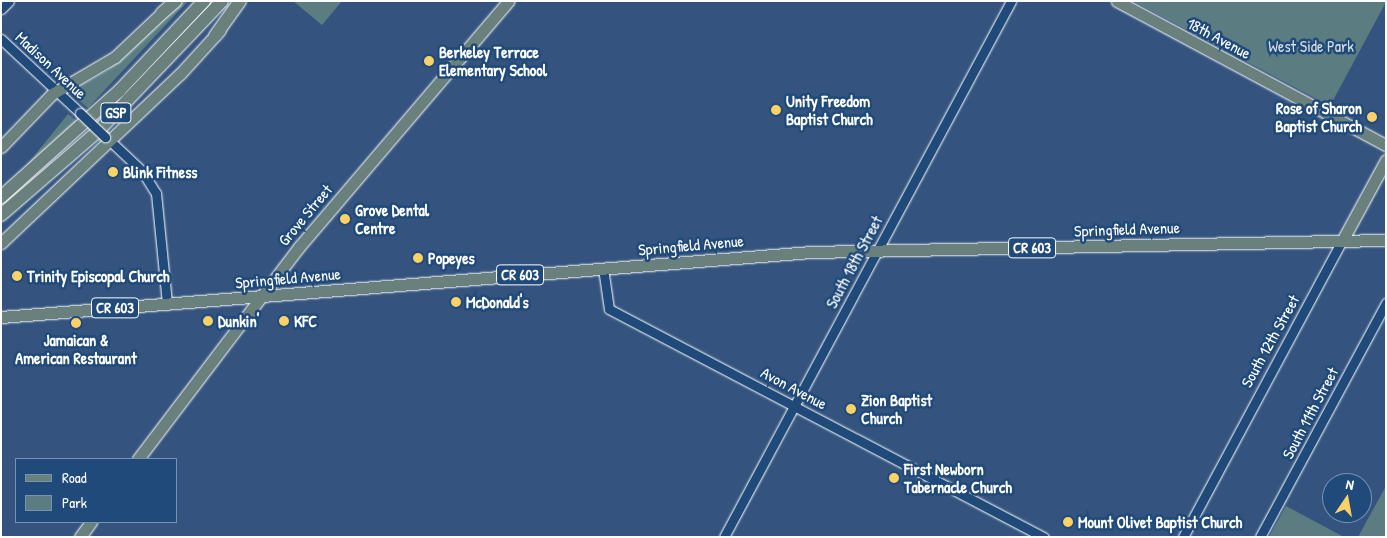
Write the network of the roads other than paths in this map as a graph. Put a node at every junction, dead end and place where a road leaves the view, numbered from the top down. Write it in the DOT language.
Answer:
graph roads {
  1 [pos="9,1"];
  2 [pos="175,1"];
  3 [pos="204,1"];
  4 [pos="222,1"];
  5 [pos="240,1"];
  6 [pos="244,1"];
  7 [pos="508,1"];
  8 [pos="1011,1"];
  9 [pos="1117,1"];
  10 [pos="1,9"];
  11 [pos="162,13"];
  12 [pos="215,36"];
  13 [pos="1,39"];
  14 [pos="56,91"];
  15 [pos="107,139"];
  16 [pos="1386,145"];
  17 [pos="1,147"];
  18 [pos="1386,160"];
  19 [pos="1,197"];
  20 [pos="1,216"];
  21 [pos="1386,240"];
  22 [pos="1342,241"];
  23 [pos="1,243"];
  24 [pos="877,250"];
  25 [pos="603,268"];
  26 [pos="262,296"];
  27 [pos="1386,303"];
  28 [pos="167,304"];
  29 [pos="1,317"];
  30 [pos="794,405"];
  31 [pos="139,458"];
  32 [pos="90,523"];
  33 [pos="80,537"];
  34 [pos="724,537"];
  35 [pos="1044,537"];
  36 [pos="1183,537"];
  37 [pos="1260,537"];
  1 -- 10 [label="street"];
  2 -- 11 [label="highway"];
  3 -- 19 [label="highway, GSP"];
  4 -- 20 [label="highway, GSP"];
  5 -- 12 [label="highway"];
  6 -- 12 [label="main road"];
  7 -- 26 [label="main road, Grove Street"];
  8 -- 24 [label="street, South 18th Street"];
  9 -- 16 [label="main road, 18th Avenue"];
  11 -- 14 [label="main road"];
  12 -- 15 [label="main road"];
  13 -- 14 [label="street, Madison Avenue"];
  14 -- 15 [label="street, Madison Avenue, bridge"];
  14 -- 17 [label="main road"];
  15 -- 23 [label="main road"];
  15 -- 28 [label="street, Madison Avenue"];
  18 -- 22 [label="main road, South 12th Street"];
  21 -- 22 [label="main road, Springfield Avenue / CR 603"];
  22 -- 24 [label="main road, Springfield Avenue / CR 603"];
  22 -- 36 [label="street, South 12th Street"];
  24 -- 25 [label="main road, Springfield Avenue / CR 603"];
  24 -- 30 [label="street, South 18th Street"];
  25 -- 26 [label="main road, Springfield Avenue / CR 603"];
  25 -- 30 [label="street, Avon Avenue"];
  26 -- 28 [label="main road, Springfield Avenue / CR 603"];
  26 -- 31 [label="main road, Grove Street"];
  27 -- 37 [label="street, South 11th Street"];
  28 -- 29 [label="main road, Springfield Avenue / CR 603"];
  30 -- 34 [label="street, South 18th Street"];
  30 -- 35 [label="street, Avon Avenue"];
  32 -- 33 [label="main road"];
}
